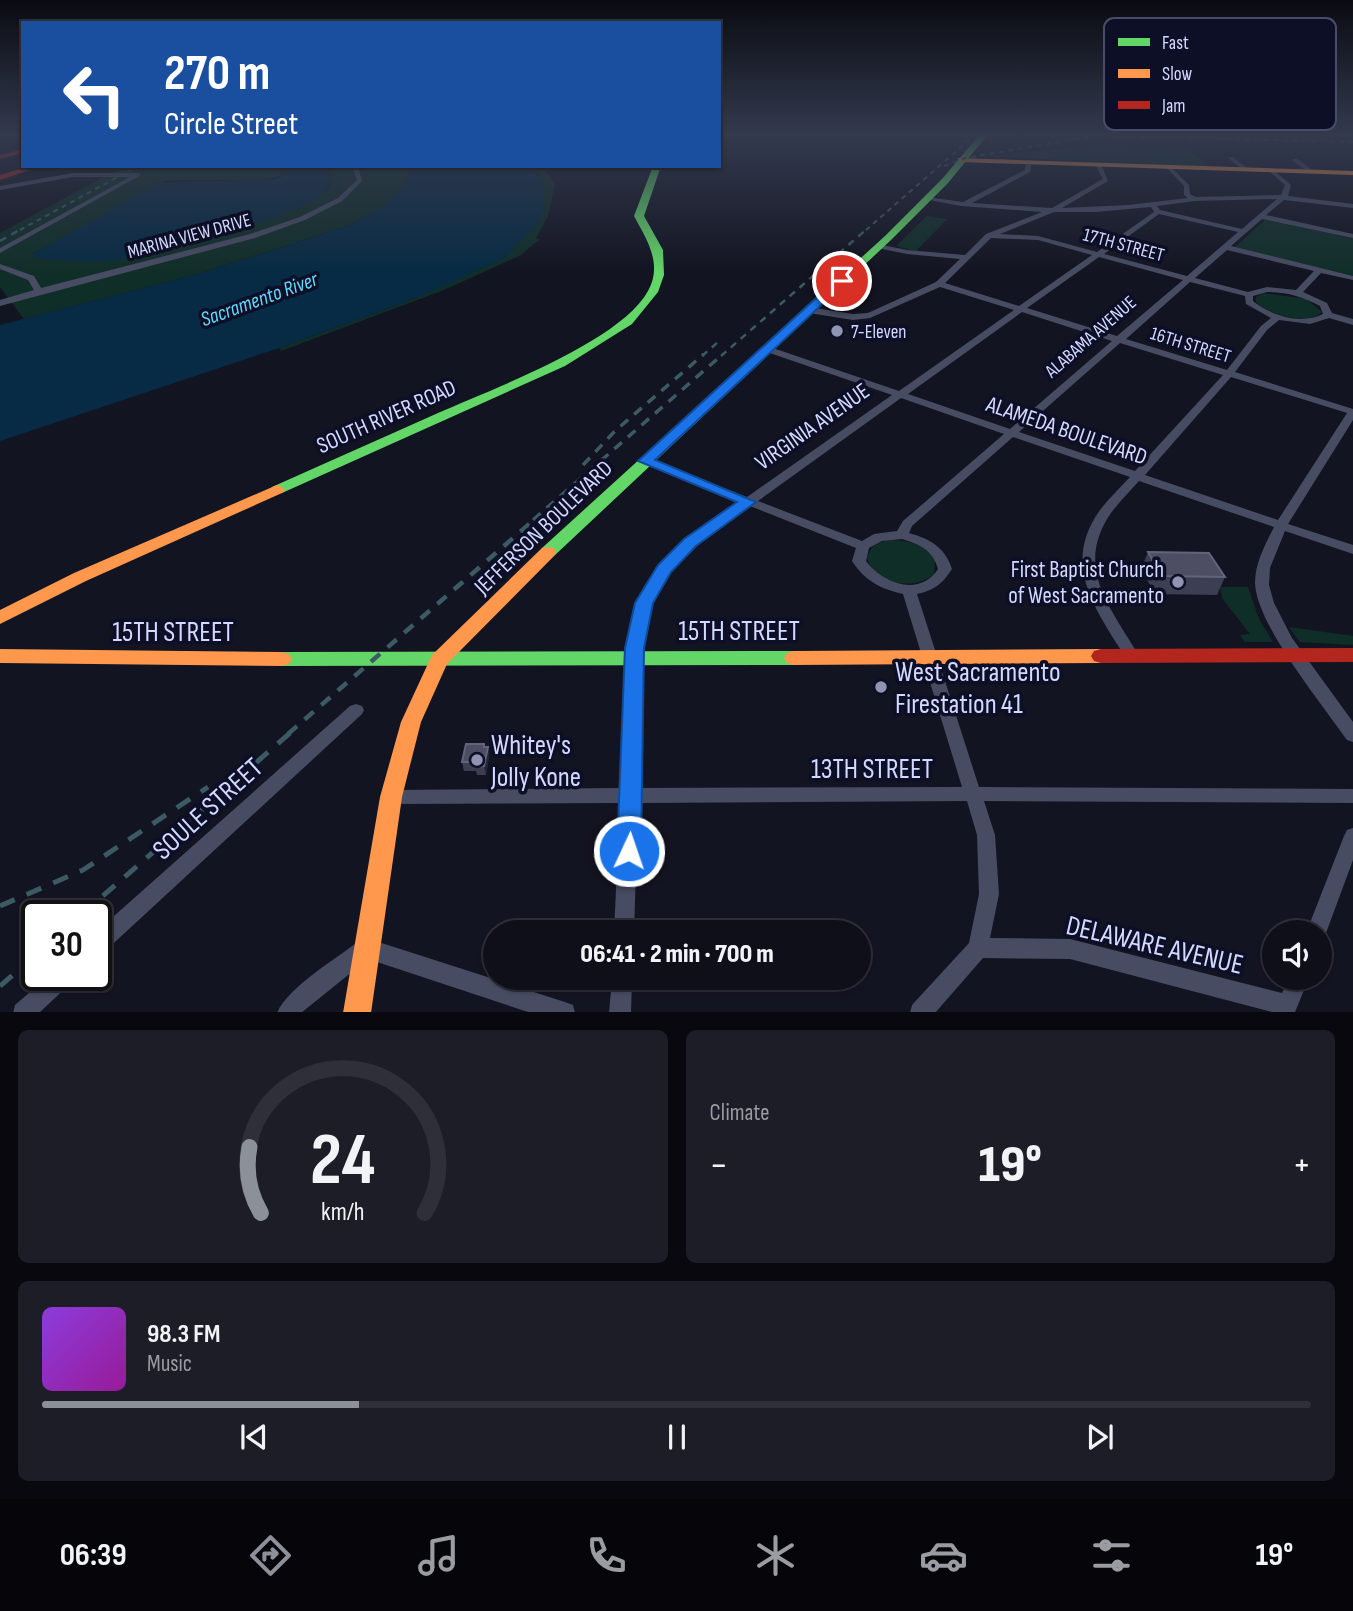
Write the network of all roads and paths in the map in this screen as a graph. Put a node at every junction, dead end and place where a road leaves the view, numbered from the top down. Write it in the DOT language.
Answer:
graph roads {
  1 [pos="44,180"];
  2 [pos="129,180"];
  3 [pos="359,180"];
  4 [pos="652,180"];
  5 [pos="946,180"];
  6 [pos="1010,180"];
  7 [pos="1106,180"];
  8 [pos="1182,180"];
  9 [pos="1283,180"];
  10 [pos="0,188"];
  11 [pos="1283,196"];
  12 [pos="928,199"];
  13 [pos="1195,199"];
  14 [pos="965,204"];
  15 [pos="1353,206"];
  16 [pos="1156,209"];
  17 [pos="1047,211"];
  18 [pos="1260,216"];
  19 [pos="1242,231"];
  20 [pos="1352,235"];
  21 [pos="989,236"];
  22 [pos="880,246"];
  23 [pos="1224,247"];
  24 [pos="0,251"];
  25 [pos="1097,256"];
  26 [pos="964,257"];
  27 [pos="0,266"];
  28 [pos="1319,270"];
  29 [pos="1353,278"];
  30 [pos="1187,279"];
  31 [pos="939,284"];
  32 [pos="38,290"];
  33 [pos="1297,294"];
  34 [pos="1249,295"];
  35 [pos="0,303"];
  36 [pos="1021,309"];
  37 [pos="809,310"];
  38 [pos="1328,315"];
  39 [pos="1278,317"];
  40 [pos="1353,322"];
  41 [pos="1118,340"];
  42 [pos="767,349"];
  43 [pos="1228,373"];
  44 [pos="902,395"];
  45 [pos="1353,412"];
  46 [pos="1011,432"];
  47 [pos="645,461"];
  48 [pos="1137,476"];
  49 [pos="748,502"];
  50 [pos="1282,526"];
  51 [pos="902,536"];
  52 [pos="863,546"];
  53 [pos="1353,550"];
  54 [pos="909,590"];
  55 [pos="15,610"];
  56 [pos="0,618"];
  57 [pos="0,624"];
  58 [pos="1353,654"];
  59 [pos="1298,655"];
  60 [pos="0,656"];
  61 [pos="1132,656"];
  62 [pos="635,657"];
  63 [pos="930,657"];
  64 [pos="439,660"];
  65 [pos="356,710"];
  66 [pos="1353,735"];
  67 [pos="975,794"];
  68 [pos="632,796"];
  69 [pos="1353,796"];
  70 [pos="391,797"];
  71 [pos="1353,836"];
  72 [pos="625,920"];
  73 [pos="1321,920"];
  74 [pos="112,931"];
  75 [pos="366,948"];
  76 [pos="978,948"];
  77 [pos="621,990"];
  78 [pos="1294,990"];
  79 [pos="47,991"];
  80 [pos="24,1012"];
  81 [pos="288,1012"];
  82 [pos="357,1012"];
  83 [pos="562,1012"];
  84 [pos="620,1012"];
  85 [pos="921,1012"];
  1 -- 10 [label="street"];
  2 -- 24 [label="street"];
  3 -- 32 [label="street, MARINA VIEW DRIVE"];
  4 -- 55 [label="street, SOUTH RIVER ROAD"];
  5 -- 12 [label="street, JEFFERSON BOULEVARD"];
  6 -- 14 [label="street"];
  7 -- 17 [label="street"];
  8 -- 13 [label="street"];
  9 -- 11 [label="street"];
  11 -- 13 [label="street, VIRGINIA AVENUE"];
  11 -- 15 [label="street, VIRGINIA AVENUE"];
  11 -- 18 [label="street, ALABAMA AVENUE"];
  12 -- 14 [label="street"];
  12 -- 22 [label="street, JEFFERSON BOULEVARD"];
  13 -- 16 [label="street, VIRGINIA AVENUE"];
  14 -- 17 [label="street"];
  16 -- 17 [label="street"];
  16 -- 19 [label="street"];
  16 -- 25 [label="street, VIRGINIA AVENUE"];
  17 -- 21 [label="street"];
  18 -- 19 [label="street, ALABAMA AVENUE"];
  18 -- 20 [label="street"];
  19 -- 23 [label="street, ALABAMA AVENUE"];
  21 -- 25 [label="street, 17TH STREET"];
  21 -- 26 [label="street"];
  22 -- 26 [label="street"];
  22 -- 37 [label="street, JEFFERSON BOULEVARD"];
  23 -- 28 [label="street"];
  23 -- 30 [label="street, ALABAMA AVENUE"];
  25 -- 30 [label="street, 17TH STREET"];
  25 -- 36 [label="street, VIRGINIA AVENUE"];
  26 -- 31 [label="street"];
  27 -- 32 [label="street"];
  28 -- 29 [label="street"];
  28 -- 33 [label="street"];
  30 -- 34 [label="street, 17TH STREET"];
  30 -- 41 [label="street, ALABAMA AVENUE"];
  31 -- 36 [label="street, 16TH STREET"];
  31 -- 37 [label="street"];
  32 -- 35 [label="street, MARINA VIEW DRIVE"];
  33 -- 34 [label="street, 17TH STREET"];
  33 -- 38 [label="street"];
  34 -- 39 [label="street"];
  36 -- 41 [label="street, 16TH STREET"];
  36 -- 44 [label="street, VIRGINIA AVENUE"];
  37 -- 42 [label="street, JEFFERSON BOULEVARD"];
  38 -- 39 [label="street"];
  38 -- 40 [label="street"];
  39 -- 43 [label="street"];
  41 -- 43 [label="street, 16TH STREET"];
  41 -- 46 [label="street, ALABAMA AVENUE"];
  42 -- 44 [label="street, ALAMEDA BOULEVARD"];
  42 -- 47 [label="street, JEFFERSON BOULEVARD"];
  43 -- 45 [label="street, 16TH STREET"];
  43 -- 48 [label="street"];
  44 -- 46 [label="street, ALAMEDA BOULEVARD"];
  44 -- 49 [label="street, VIRGINIA AVENUE"];
  45 -- 50 [label="street"];
  46 -- 48 [label="street, ALAMEDA BOULEVARD"];
  46 -- 51 [label="street, ALABAMA AVENUE"];
  47 -- 49 [label="street"];
  47 -- 64 [label="street, JEFFERSON BOULEVARD"];
  48 -- 50 [label="street, ALAMEDA BOULEVARD"];
  48 -- 61 [label="street"];
  49 -- 52 [label="street"];
  49 -- 62 [label="street, VIRGINIA AVENUE"];
  50 -- 53 [label="street, ALAMEDA BOULEVARD"];
  50 -- 59 [label="street"];
  51 -- 52 [label="street"];
  51 -- 54 [label="street"];
  52 -- 54 [label="street"];
  54 -- 63 [label="street"];
  55 -- 56 [label="street, SOUTH RIVER ROAD"];
  55 -- 57 [label="street"];
  58 -- 59 [label="street, 15TH STREET"];
  59 -- 61 [label="street, 15TH STREET"];
  59 -- 66 [label="street"];
  60 -- 64 [label="street, 15TH STREET"];
  61 -- 63 [label="street, 15TH STREET"];
  62 -- 63 [label="street, 15TH STREET"];
  62 -- 64 [label="street, 15TH STREET"];
  62 -- 68 [label="street, VIRGINIA AVENUE"];
  63 -- 67 [label="street"];
  64 -- 70 [label="street, JEFFERSON BOULEVARD"];
  65 -- 74 [label="street, SOULE STREET"];
  67 -- 68 [label="street, 13TH STREET"];
  67 -- 69 [label="street, 13TH STREET"];
  67 -- 76 [label="street"];
  68 -- 70 [label="street, 13TH STREET"];
  68 -- 72 [label="street, VIRGINIA AVENUE"];
  70 -- 75 [label="street, JEFFERSON BOULEVARD"];
  71 -- 73 [label="street"];
  75 -- 81 [label="street"];
  75 -- 82 [label="street, JEFFERSON BOULEVARD"];
  75 -- 83 [label="street"];
  76 -- 78 [label="street, DELAWARE AVENUE"];
  76 -- 85 [label="street"];
  77 -- 84 [label="street"];
  79 -- 80 [label="street"];
}
